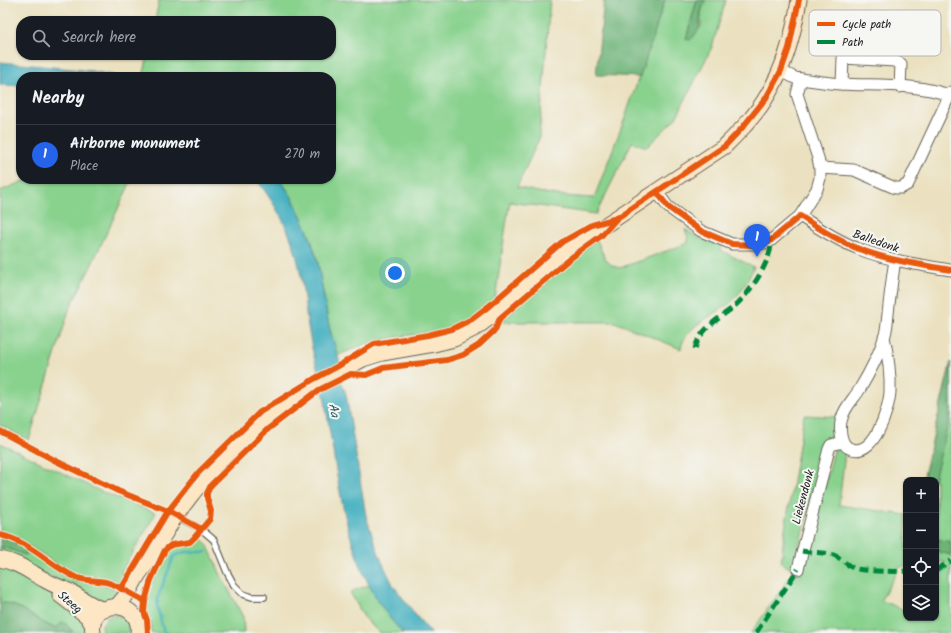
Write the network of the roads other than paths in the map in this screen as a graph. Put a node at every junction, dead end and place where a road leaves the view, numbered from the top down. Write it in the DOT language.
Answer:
graph roads {
  1 [pos="799,0"];
  2 [pos="781,71"];
  3 [pos="801,79"];
  4 [pos="842,84"];
  5 [pos="900,86"];
  6 [pos="951,95"];
  7 [pos="820,168"];
  8 [pos="656,192"];
  9 [pos="800,216"];
  10 [pos="895,260"];
  11 [pos="951,270"];
  12 [pos="884,337"];
  13 [pos="843,442"];
  14 [pos="176,515"];
  15 [pos="0,559"];
  16 [pos="149,560"];
  17 [pos="798,569"];
  18 [pos="46,580"];
  19 [pos="264,597"];
  20 [pos="110,608"];
  21 [pos="133,614"];
  22 [pos="93,629"];
  23 [pos="138,633"];
  1 -- 2 [label="main road"];
  2 -- 3 [label="street"];
  2 -- 8 [label="main road"];
  3 -- 4 [label="street"];
  3 -- 7 [label="street"];
  4 -- 5 [label="street"];
  4 -- 5 [label="street"];
  5 -- 6 [label="street"];
  6 -- 7 [label="street"];
  7 -- 9 [label="street"];
  8 -- 9 [label="street"];
  8 -- 14 [label="main road"];
  9 -- 10 [label="street, Balledonk"];
  10 -- 11 [label="street, Balledonk"];
  10 -- 12 [label="street"];
  12 -- 13 [label="street"];
  12 -- 13 [label="street"];
  13 -- 17 [label="street, Liekendonk"];
  14 -- 16 [label="main road"];
  14 -- 19 [label="lane"];
  15 -- 18 [label="main road, Steeg"];
  16 -- 20 [label="main road"];
  16 -- 21 [label="main road"];
  18 -- 20 [label="main road, Steeg"];
  18 -- 22 [label="main road, Steeg"];
  20 -- 21 [label="main road, Steeg"];
  20 -- 22 [label="main road"];
  21 -- 23 [label="main road"];
}
